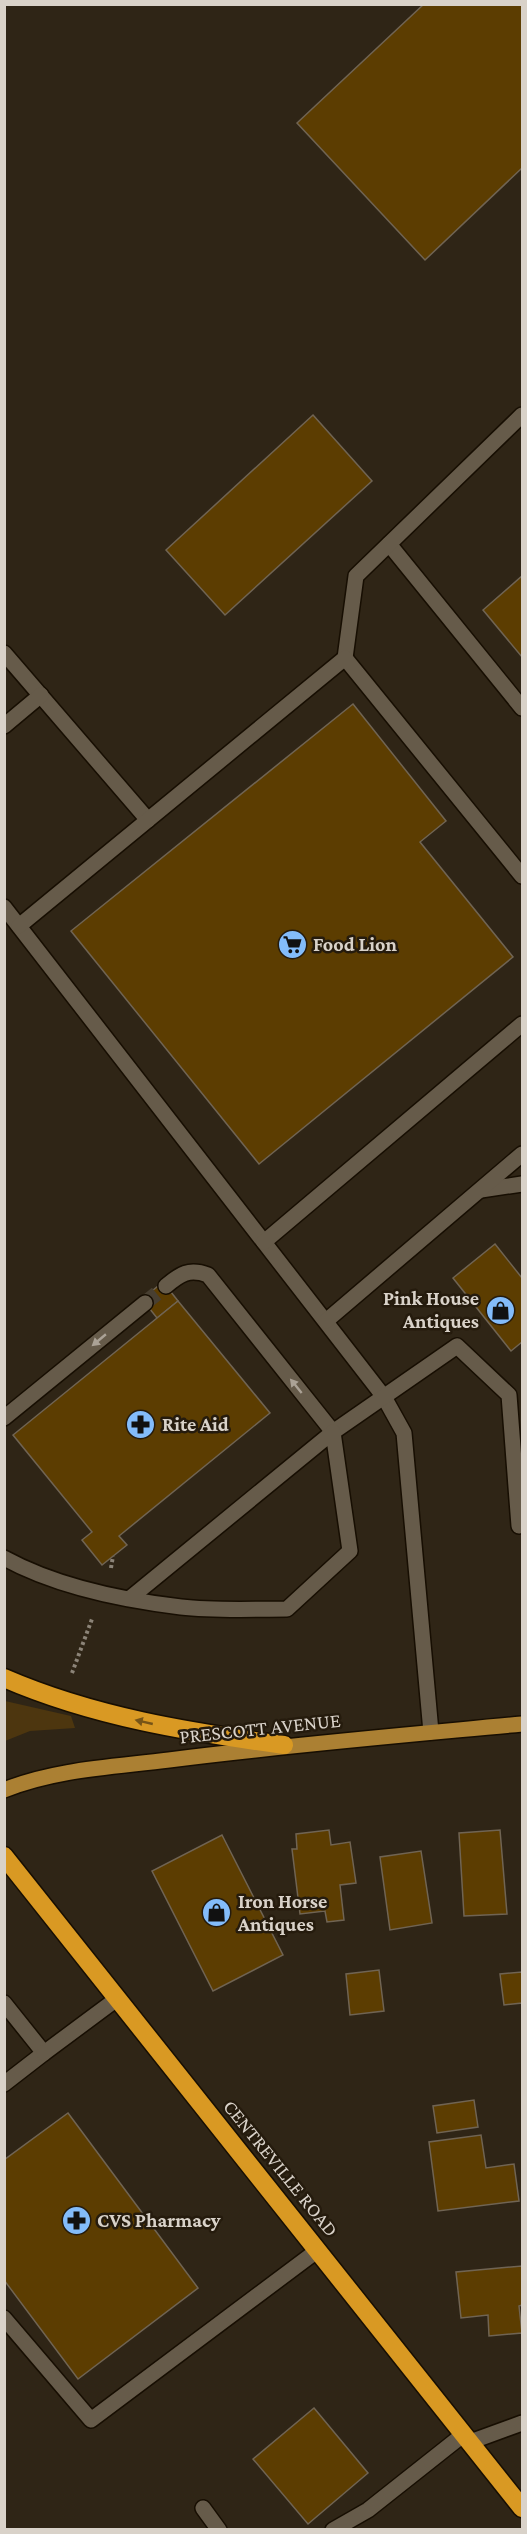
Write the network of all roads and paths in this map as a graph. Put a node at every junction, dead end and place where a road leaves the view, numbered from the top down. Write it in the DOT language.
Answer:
graph roads {
  1 [pos="520,422"];
  2 [pos="389,544"];
  3 [pos="4,653"];
  4 [pos="345,658"];
  5 [pos="41,695"];
  6 [pos="522,708"];
  7 [pos="4,726"];
  8 [pos="148,820"];
  9 [pos="522,876"];
  10 [pos="4,907"];
  11 [pos="20,927"];
  12 [pos="522,1024"];
  13 [pos="522,1154"];
  14 [pos="522,1184"];
  15 [pos="481,1190"];
  16 [pos="264,1242"];
  17 [pos="166,1286"];
  18 [pos="145,1303"];
  19 [pos="326,1321"];
  20 [pos="384,1397"];
  21 [pos="4,1418"];
  22 [pos="333,1432"];
  23 [pos="519,1526"];
  24 [pos="113,1556"];
  25 [pos="4,1558"];
  26 [pos="111,1568"];
  27 [pos="129,1599"];
  28 [pos="93,1616"];
  29 [pos="4,1678"];
  30 [pos="70,1680"];
  31 [pos="522,1724"];
  32 [pos="431,1732"];
  33 [pos="284,1745"];
  34 [pos="4,1790"];
  35 [pos="4,1856"];
  36 [pos="118,1998"];
  37 [pos="4,2003"];
  38 [pos="44,2053"];
  39 [pos="4,2084"];
  40 [pos="318,2250"];
  41 [pos="4,2318"];
  42 [pos="522,2423"];
  43 [pos="467,2438"];
  44 [pos="203,2508"];
  45 [pos="522,2508"];
  46 [pos="219,2529"];
  47 [pos="333,2529"];
  1 -- 2 [label="street"];
  2 -- 4 [label="street"];
  2 -- 6 [label="street"];
  3 -- 5 [label="street"];
  4 -- 8 [label="street"];
  4 -- 9 [label="street"];
  5 -- 7 [label="street"];
  5 -- 8 [label="street"];
  8 -- 11 [label="street"];
  10 -- 11 [label="street"];
  11 -- 16 [label="street"];
  12 -- 16 [label="street"];
  13 -- 15 [label="street"];
  14 -- 15 [label="street"];
  15 -- 19 [label="street"];
  16 -- 19 [label="street"];
  22 -- 17 [label="street, one-way"];
  18 -- 21 [label="street, one-way"];
  19 -- 20 [label="street"];
  20 -- 22 [label="street"];
  20 -- 23 [label="street"];
  20 -- 32 [label="street"];
  22 -- 27 [label="street"];
  22 -- 27 [label="street"];
  24 -- 26 [label="path"];
  25 -- 27 [label="street"];
  28 -- 30 [label="path"];
  33 -- 29 [label="highway, one-way"];
  31 -- 32 [label="main road, PRESCOTT AVENUE"];
  32 -- 33 [label="main road, PRESCOTT AVENUE"];
  33 -- 34 [label="main road, PRESCOTT AVENUE"];
  35 -- 36 [label="highway, CENTREVILLE ROAD"];
  36 -- 38 [label="street"];
  36 -- 40 [label="highway, CENTREVILLE ROAD"];
  37 -- 38 [label="street"];
  38 -- 39 [label="street"];
  40 -- 41 [label="street"];
  40 -- 43 [label="highway, CENTREVILLE ROAD"];
  42 -- 43 [label="street"];
  43 -- 45 [label="highway, CENTREVILLE ROAD"];
  43 -- 47 [label="street"];
  44 -- 46 [label="street"];
}
